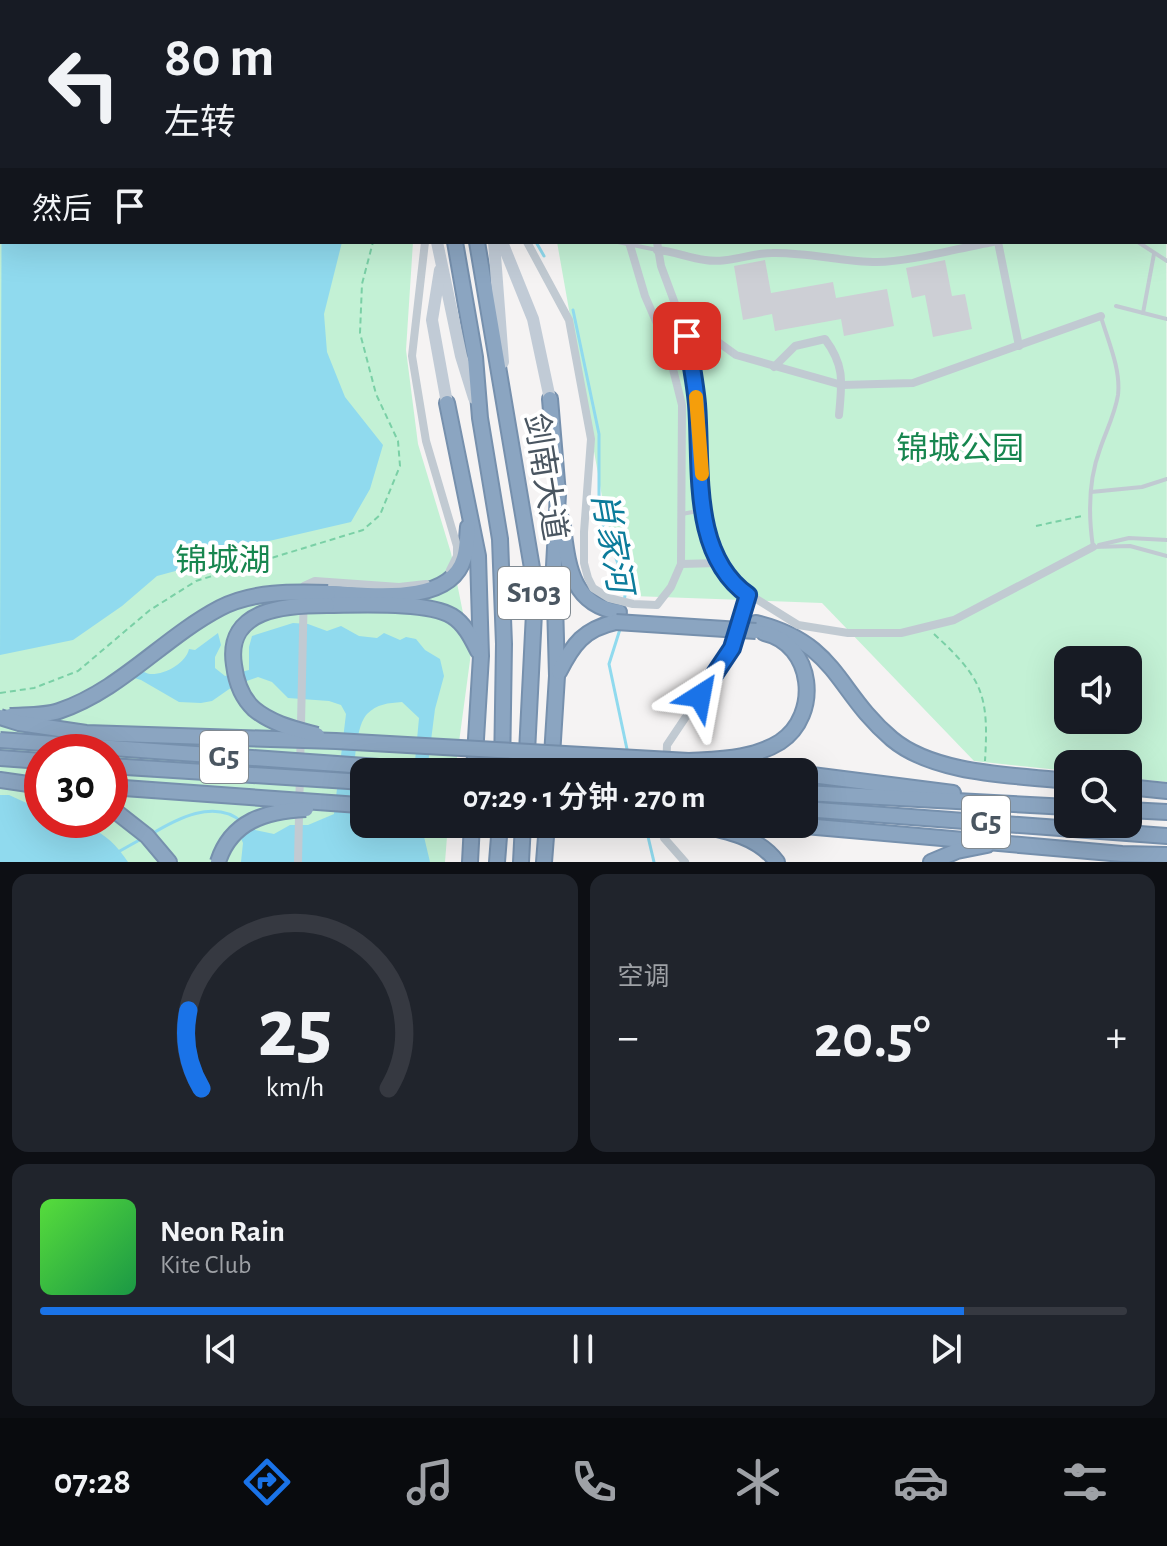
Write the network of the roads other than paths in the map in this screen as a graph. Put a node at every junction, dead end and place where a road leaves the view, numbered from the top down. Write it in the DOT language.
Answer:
graph roads {
  1 [pos="425,244"];
  2 [pos="437,244"];
  3 [pos="455,244"];
  4 [pos="477,244"];
  5 [pos="494,244"];
  6 [pos="503,244"];
  7 [pos="528,244"];
  8 [pos="629,244"];
  9 [pos="792,244"];
  10 [pos="985,244"];
  11 [pos="996,244"];
  12 [pos="1141,244"];
  13 [pos="657,246"];
  14 [pos="794,252"];
  15 [pos="1154,254"];
  16 [pos="1167,261"];
  17 [pos="442,263"];
  18 [pos="1116,306"];
  19 [pos="1143,313"];
  20 [pos="1101,316"];
  21 [pos="1167,319"];
  22 [pos="687,336"];
  23 [pos="666,344"];
  24 [pos="1019,346"];
  25 [pos="774,367"];
  26 [pos="842,385"];
  27 [pos="550,399"];
  28 [pos="447,403"];
  29 [pos="839,415"];
  30 [pos="507,417"];
  31 [pos="480,418"];
  32 [pos="1167,479"];
  33 [pos="1090,492"];
  34 [pos="558,494"];
  35 [pos="471,510"];
  36 [pos="703,510"];
  37 [pos="681,514"];
  38 [pos="1167,540"];
  39 [pos="1093,547"];
  40 [pos="1167,556"];
  41 [pos="718,563"];
  42 [pos="681,564"];
  43 [pos="748,595"];
  44 [pos="328,599"];
  45 [pos="622,610"];
  46 [pos="756,627"];
  47 [pos="481,656"];
  48 [pos="557,676"];
  49 [pos="0,717"];
  50 [pos="0,740"];
  51 [pos="336,741"];
  52 [pos="0,758"];
  53 [pos="475,758"];
  54 [pos="502,758"];
  55 [pos="527,758"];
  56 [pos="552,758"];
  57 [pos="636,758"];
  58 [pos="667,758"];
  59 [pos="739,758"];
  60 [pos="24,760"];
  61 [pos="350,765"];
  62 [pos="128,767"];
  63 [pos="818,776"];
  64 [pos="1054,779"];
  65 [pos="1,780"];
  66 [pos="350,781"];
  67 [pos="24,783"];
  68 [pos="128,788"];
  69 [pos="1142,788"];
  70 [pos="1167,791"];
  71 [pos="818,794"];
  72 [pos="350,804"];
  73 [pos="350,806"];
  74 [pos="1054,806"];
  75 [pos="1054,807"];
  76 [pos="818,810"];
  77 [pos="1142,811"];
  78 [pos="1167,812"];
  79 [pos="128,821"];
  80 [pos="818,827"];
  81 [pos="1167,836"];
  82 [pos="471,838"];
  83 [pos="499,838"];
  84 [pos="522,838"];
  85 [pos="546,838"];
  86 [pos="664,838"];
  87 [pos="746,838"];
  88 [pos="1003,841"];
  89 [pos="1167,855"];
  90 [pos="169,862"];
  91 [pos="218,862"];
  92 [pos="298,862"];
  93 [pos="470,862"];
  94 [pos="497,862"];
  95 [pos="521,862"];
  96 [pos="544,862"];
  97 [pos="685,862"];
  98 [pos="777,862"];
  99 [pos="931,862"];
  1 -- 92 [label="street"];
  2 -- 17 [label="main road"];
  3 -- 31 [label="highway, 剑南大道"];
  4 -- 30 [label="highway, 剑南大道"];
  5 -- 30 [label="main road"];
  6 -- 27 [label="main road"];
  7 -- 45 [label="street"];
  8 -- 13 [label="lane"];
  8 -- 23 [label="street"];
  9 -- 14 [label="street"];
  10 -- 14 [label="street"];
  11 -- 24 [label="street"];
  12 -- 15 [label="lane"];
  13 -- 14 [label="street"];
  13 -- 22 [label="street"];
  15 -- 16 [label="lane"];
  15 -- 19 [label="lane"];
  17 -- 28 [label="main road"];
  17 -- 31 [label="main road"];
  18 -- 19 [label="lane"];
  19 -- 21 [label="lane"];
  20 -- 24 [label="street"];
  20 -- 33 [label="lane"];
  22 -- 23 [label="lane"];
  22 -- 25 [label="street"];
  22 -- 36 [label="street"];
  23 -- 37 [label="street"];
  24 -- 26 [label="street"];
  25 -- 26 [label="street"];
  25 -- 26 [label="street"];
  26 -- 29 [label="street"];
  27 -- 34 [label="highway"];
  28 -- 35 [label="highway"];
  30 -- 55 [label="highway, 剑南大道 / S103"];
  31 -- 54 [label="highway, 剑南大道 / S103"];
  32 -- 33 [label="lane"];
  33 -- 39 [label="lane"];
  34 -- 45 [label="highway"];
  34 -- 48 [label="highway"];
  35 -- 44 [label="highway"];
  35 -- 47 [label="highway"];
  36 -- 37 [label="lane"];
  36 -- 41 [label="street"];
  37 -- 42 [label="street"];
  38 -- 39 [label="lane"];
  39 -- 40 [label="lane"];
  39 -- 43 [label="street"];
  41 -- 42 [label="street"];
  41 -- 43 [label="street"];
  42 -- 45 [label="street"];
  43 -- 58 [label="street"];
  44 -- 47 [label="highway"];
  44 -- 49 [label="highway, bridge"];
  44 -- 51 [label="highway, bridge"];
  45 -- 46 [label="highway, bridge"];
  45 -- 48 [label="highway"];
  46 -- 59 [label="highway"];
  46 -- 64 [label="highway"];
  47 -- 53 [label="highway"];
  48 -- 56 [label="highway"];
  49 -- 51 [label="highway, bridge"];
  50 -- 61 [label="highway, G5, bridge"];
  51 -- 57 [label="highway, bridge"];
  52 -- 60 [label="highway"];
  62 -- 66 [label="highway, G5, bridge"];
  63 -- 74 [label="highway"];
  65 -- 67 [label="highway"];
  68 -- 72 [label="highway, bridge"];
  69 -- 70 [label="highway"];
  71 -- 75 [label="highway, G5"];
  73 -- 91 [label="highway, bridge"];
  76 -- 81 [label="highway, G5"];
  77 -- 78 [label="highway"];
  79 -- 90 [label="highway"];
  80 -- 88 [label="highway"];
  82 -- 93 [label="highway"];
  83 -- 94 [label="highway"];
  84 -- 95 [label="highway"];
  85 -- 96 [label="highway"];
  86 -- 97 [label="street"];
  87 -- 98 [label="highway"];
  88 -- 89 [label="highway"];
  88 -- 99 [label="highway"];
}
